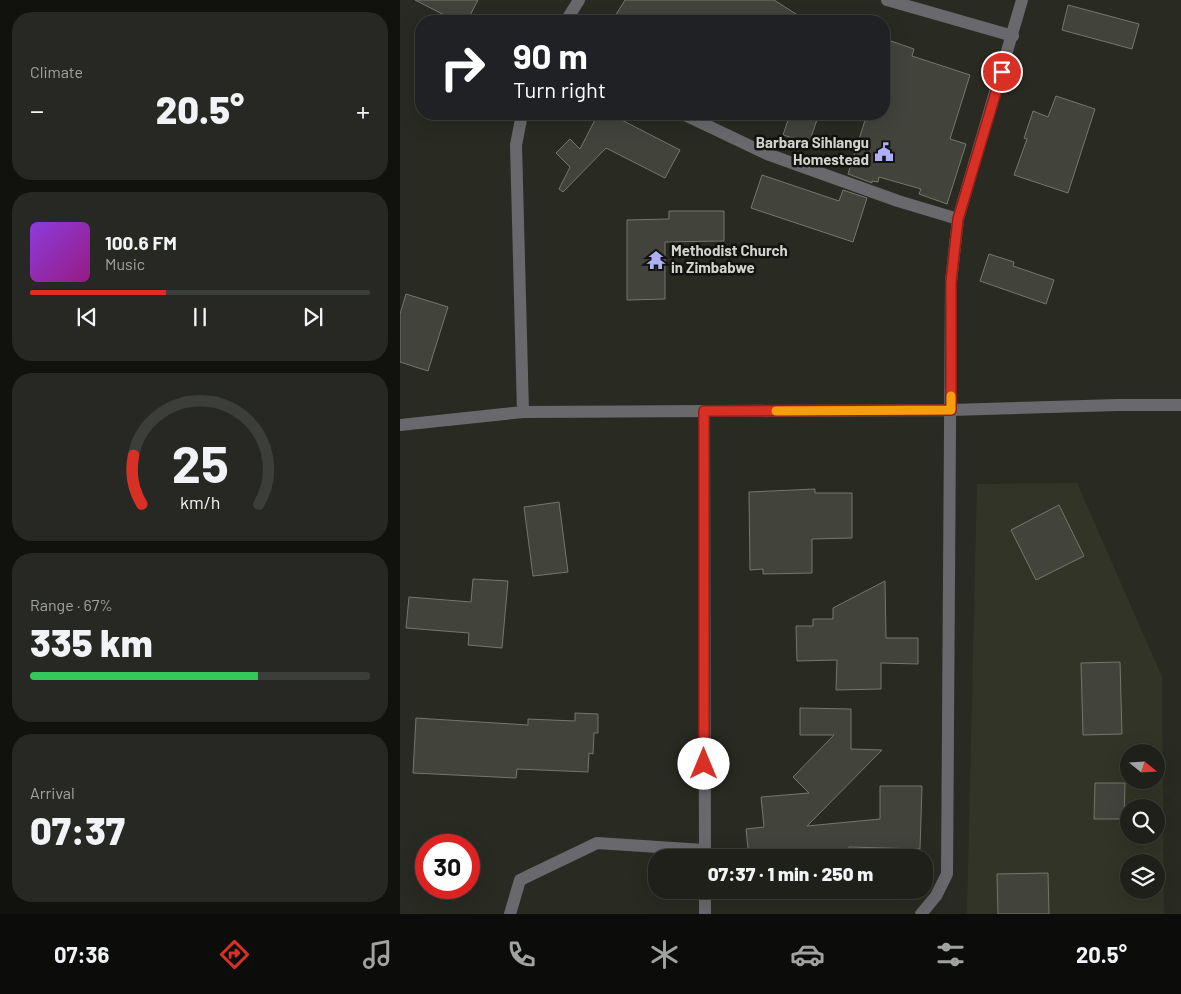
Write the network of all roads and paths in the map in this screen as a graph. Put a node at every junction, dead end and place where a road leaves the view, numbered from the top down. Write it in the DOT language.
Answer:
graph roads {
  1 [pos="579,0"];
  2 [pos="887,0"];
  3 [pos="1022,0"];
  4 [pos="570,15"];
  5 [pos="1013,36"];
  6 [pos="521,120"];
  7 [pos="696,120"];
  8 [pos="958,219"];
  9 [pos="1181,405"];
  10 [pos="951,410"];
  11 [pos="704,411"];
  12 [pos="522,412"];
  13 [pos="400,426"];
  14 [pos="655,849"];
  15 [pos="704,849"];
  16 [pos="705,899"];
  17 [pos="510,914"];
  18 [pos="705,914"];
  19 [pos="921,914"];
  1 -- 4 [label="street"];
  2 -- 5 [label="street"];
  3 -- 5 [label="street"];
  5 -- 8 [label="street"];
  6 -- 12 [label="street"];
  7 -- 8 [label="street"];
  8 -- 10 [label="street"];
  9 -- 10 [label="street"];
  10 -- 11 [label="street"];
  10 -- 19 [label="street"];
  11 -- 12 [label="street"];
  11 -- 15 [label="street"];
  12 -- 13 [label="street"];
  14 -- 17 [label="street"];
  16 -- 18 [label="street"];
}
